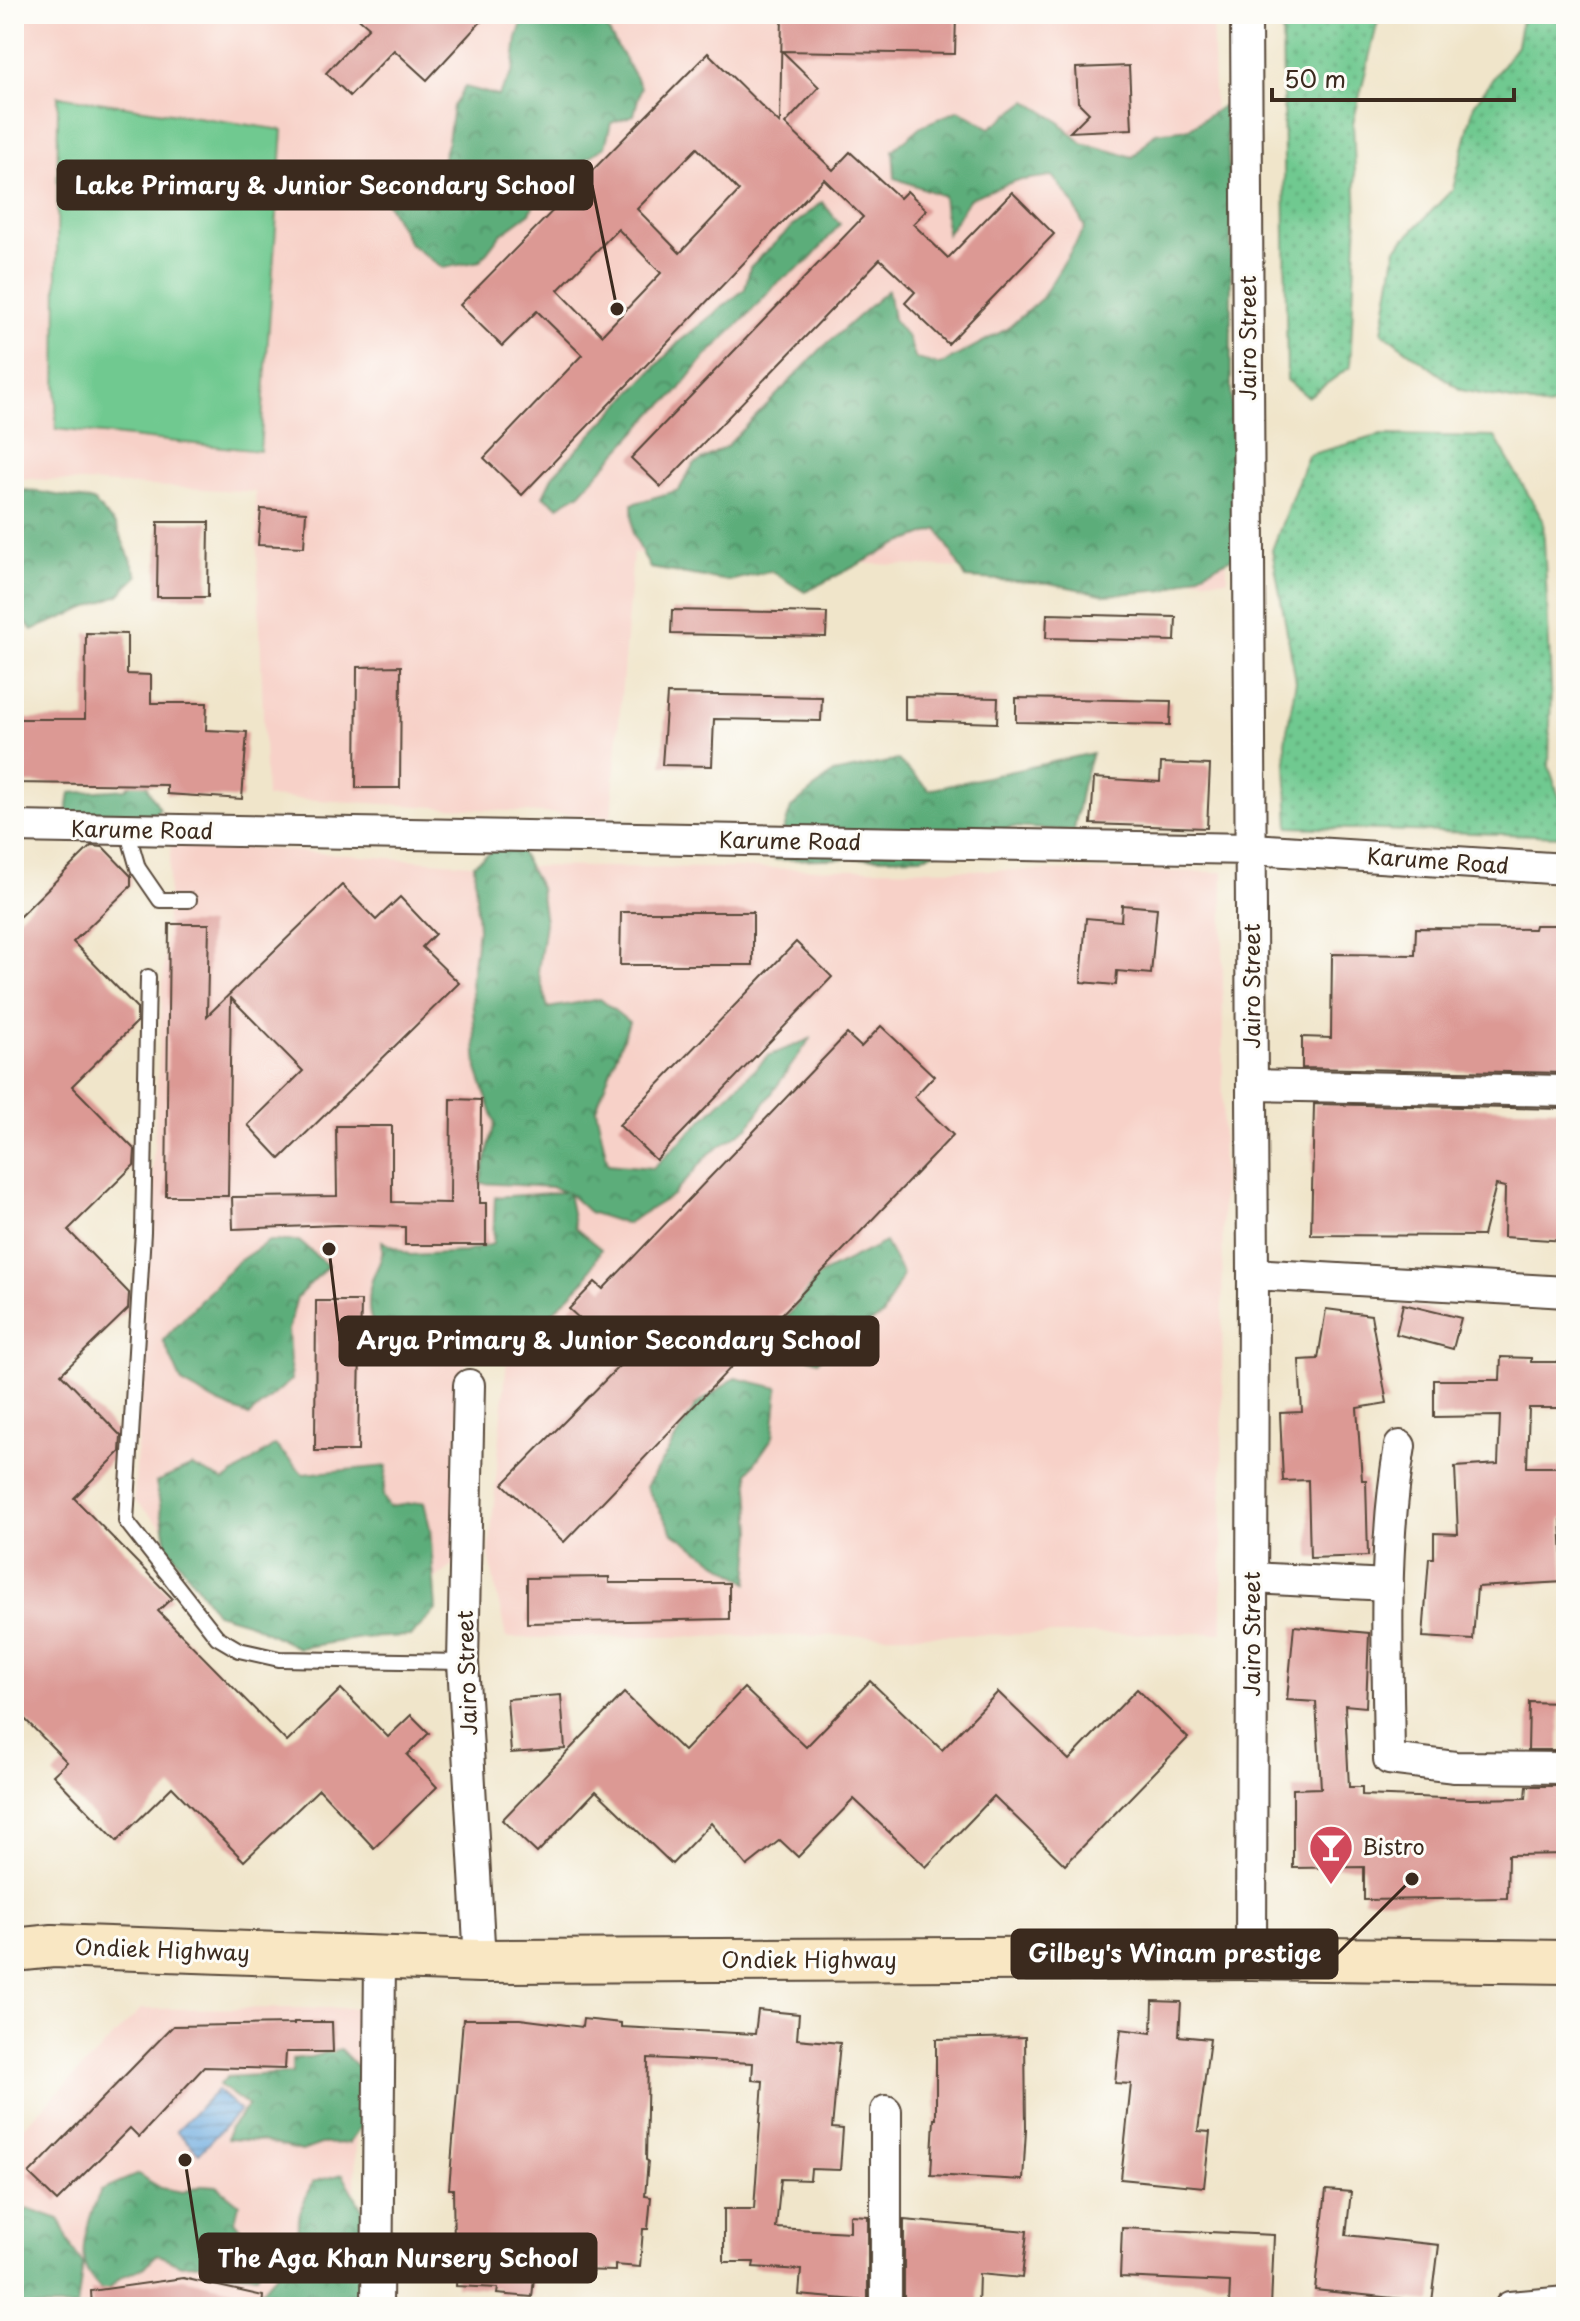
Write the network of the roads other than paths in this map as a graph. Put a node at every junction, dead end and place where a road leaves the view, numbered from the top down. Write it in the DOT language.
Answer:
graph roads {
  1 [pos="1246,14"];
  2 [pos="14,827"];
  3 [pos="127,830"];
  4 [pos="1252,849"];
  5 [pos="1566,869"];
  6 [pos="189,900"];
  7 [pos="148,977"];
  8 [pos="1252,1085"];
  9 [pos="1566,1091"];
  10 [pos="1253,1274"];
  11 [pos="1566,1292"];
  12 [pos="469,1385"];
  13 [pos="1400,1446"];
  14 [pos="1252,1578"];
  15 [pos="1388,1585"];
  16 [pos="463,1662"];
  17 [pos="1566,1768"];
  18 [pos="27,1944"];
  19 [pos="380,1958"];
  20 [pos="1251,1958"];
  21 [pos="480,1961"];
  22 [pos="1566,1962"];
  23 [pos="886,2111"];
  24 [pos="1566,2302"];
  25 [pos="377,2307"];
  26 [pos="886,2307"];
  27 [pos="1510,2307"];
  1 -- 4 [label="street, Jairo Street"];
  2 -- 3 [label="street, Karume Road"];
  3 -- 4 [label="street, Karume Road"];
  3 -- 6 [label="lane"];
  4 -- 5 [label="street, Karume Road"];
  4 -- 8 [label="street, Jairo Street"];
  7 -- 16 [label="lane"];
  8 -- 9 [label="street"];
  8 -- 10 [label="street, Jairo Street"];
  10 -- 11 [label="street"];
  10 -- 14 [label="street, Jairo Street"];
  12 -- 16 [label="street, Jairo Street"];
  13 -- 15 [label="street"];
  14 -- 15 [label="street"];
  14 -- 20 [label="street, Jairo Street"];
  15 -- 17 [label="street"];
  16 -- 21 [label="street, Jairo Street"];
  18 -- 19 [label="main road, Ondiek Highway"];
  19 -- 21 [label="main road, Ondiek Highway"];
  19 -- 25 [label="street"];
  20 -- 21 [label="main road, Ondiek Highway"];
  20 -- 22 [label="main road, Ondiek Highway"];
  23 -- 26 [label="street"];
  24 -- 27 [label="street"];
}
